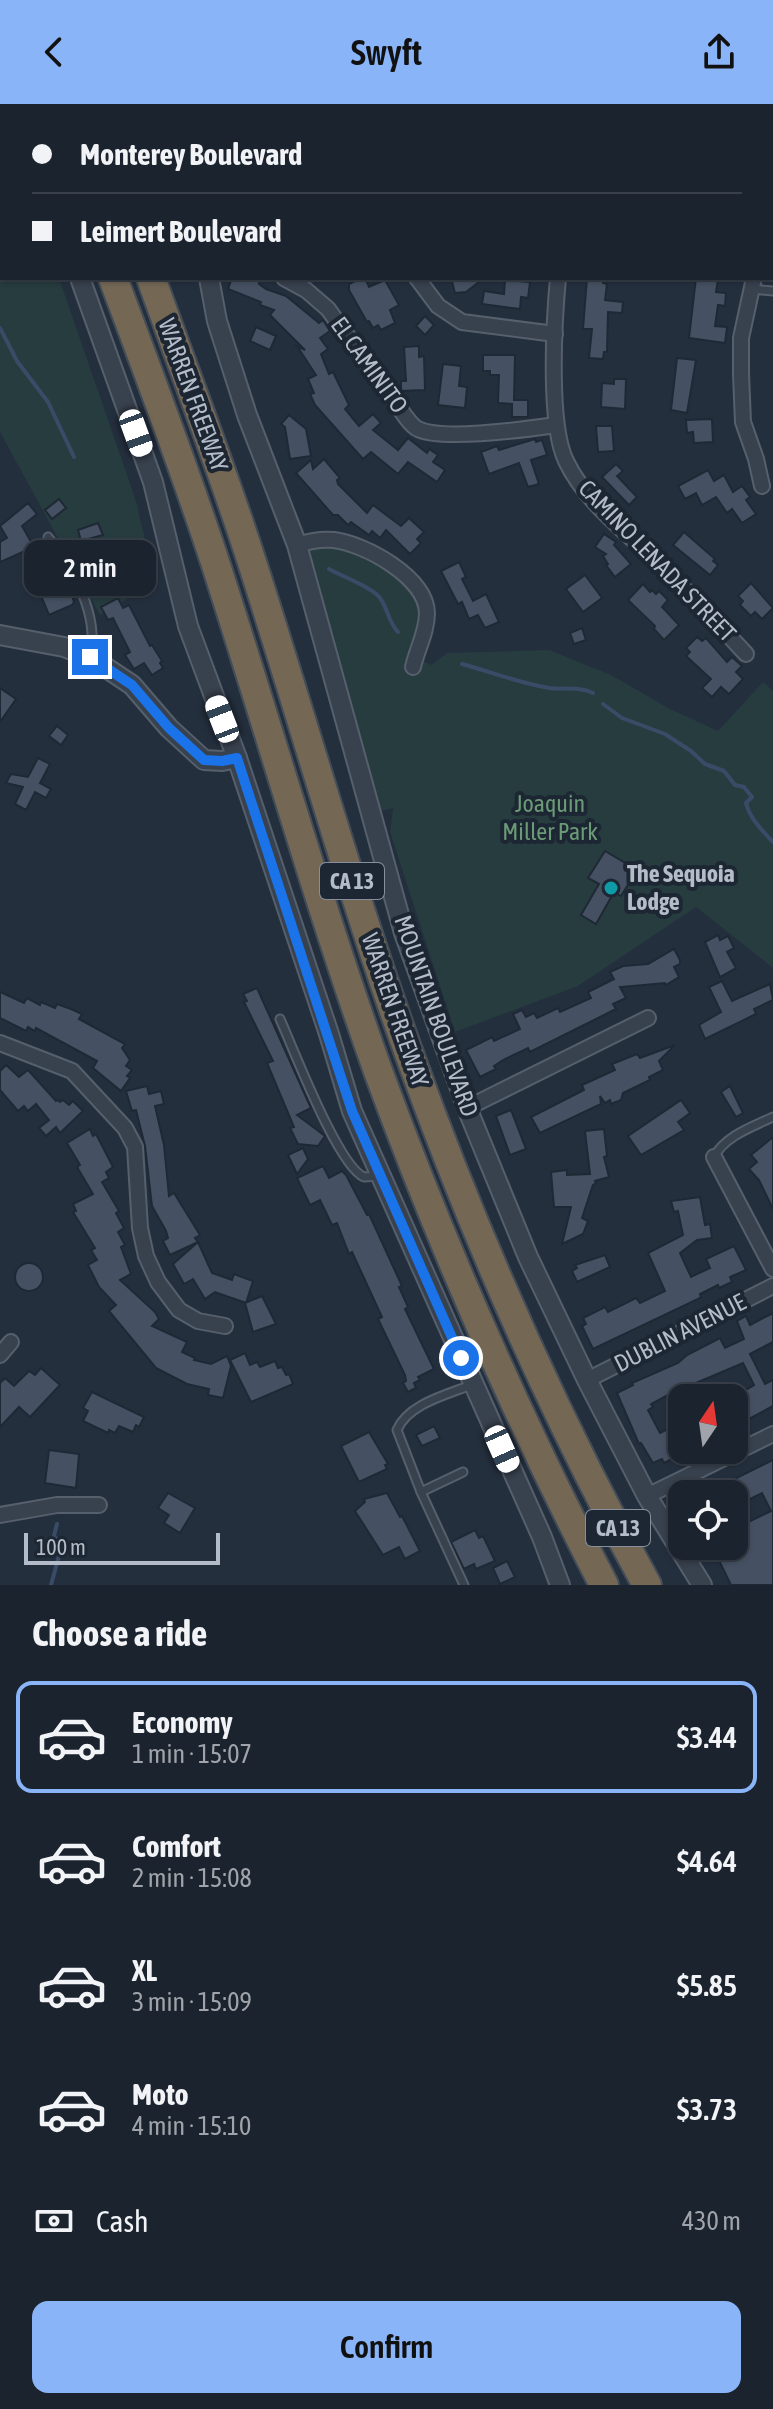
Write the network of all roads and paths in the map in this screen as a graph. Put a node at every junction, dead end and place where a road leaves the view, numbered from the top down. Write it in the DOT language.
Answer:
graph roads {
  1 [pos="81,280"];
  2 [pos="113,280"];
  3 [pos="152,280"];
  4 [pos="209,280"];
  5 [pos="288,280"];
  6 [pos="418,280"];
  7 [pos="558,280"];
  8 [pos="753,284"];
  9 [pos="773,291"];
  10 [pos="555,334"];
  11 [pos="556,425"];
  12 [pos="762,486"];
  13 [pos="48,537"];
  14 [pos="297,545"];
  15 [pos="0,635"];
  16 [pos="746,654"];
  17 [pos="90,657"];
  18 [pos="413,667"];
  19 [pos="237,758"];
  20 [pos="648,1018"];
  21 [pos="280,1019"];
  22 [pos="0,1043"];
  23 [pos="467,1108"];
  24 [pos="773,1117"];
  25 [pos="714,1157"];
  26 [pos="379,1176"];
  27 [pos="773,1269"];
  28 [pos="773,1286"];
  29 [pos="225,1326"];
  30 [pos="11,1342"];
  31 [pos="0,1355"];
  32 [pos="587,1380"];
  33 [pos="473,1384"];
  34 [pos="773,1434"];
  35 [pos="588,1470"];
  36 [pos="463,1472"];
  37 [pos="421,1492"];
  38 [pos="647,1496"];
  39 [pos="99,1505"];
  40 [pos="0,1515"];
  41 [pos="573,1525"];
  42 [pos="464,1585"];
  43 [pos="560,1585"];
  44 [pos="589,1585"];
  45 [pos="604,1585"];
  46 [pos="647,1585"];
  47 [pos="661,1585"];
  48 [pos="702,1585"];
  1 -- 19 [label="street"];
  2 -- 41 [label="highway, WARREN FREEWAY / CA 13"];
  3 -- 35 [label="highway, WARREN FREEWAY / CA 13"];
  4 -- 14 [label="street, MOUNTAIN BOULEVARD"];
  5 -- 11 [label="street, EL CAMINITO"];
  6 -- 10 [label="street"];
  7 -- 10 [label="street, CAMINO LENADA STREET"];
  8 -- 9 [label="lane"];
  8 -- 12 [label="street"];
  10 -- 11 [label="street, CAMINO LENADA STREET"];
  11 -- 16 [label="street, CAMINO LENADA STREET"];
  13 -- 17 [label="lane"];
  14 -- 18 [label="street"];
  14 -- 23 [label="street, MOUNTAIN BOULEVARD"];
  15 -- 17 [label="street"];
  17 -- 19 [label="street"];
  19 -- 26 [label="street"];
  20 -- 23 [label="street"];
  21 -- 26 [label="lane"];
  22 -- 29 [label="street"];
  23 -- 32 [label="street, MOUNTAIN BOULEVARD"];
  24 -- 25 [label="lane"];
  25 -- 27 [label="street"];
  26 -- 33 [label="street"];
  28 -- 32 [label="street, DUBLIN AVENUE"];
  30 -- 31 [label="street"];
  32 -- 38 [label="street, MOUNTAIN BOULEVARD"];
  33 -- 37 [label="lane"];
  33 -- 43 [label="street"];
  34 -- 38 [label="street"];
  35 -- 46 [label="highway, WARREN FREEWAY / CA 13"];
  35 -- 47 [label="highway"];
  36 -- 37 [label="lane"];
  37 -- 42 [label="lane"];
  38 -- 48 [label="street, MOUNTAIN BOULEVARD"];
  39 -- 40 [label="street"];
  41 -- 44 [label="highway"];
  41 -- 45 [label="highway, WARREN FREEWAY / CA 13"];
}
